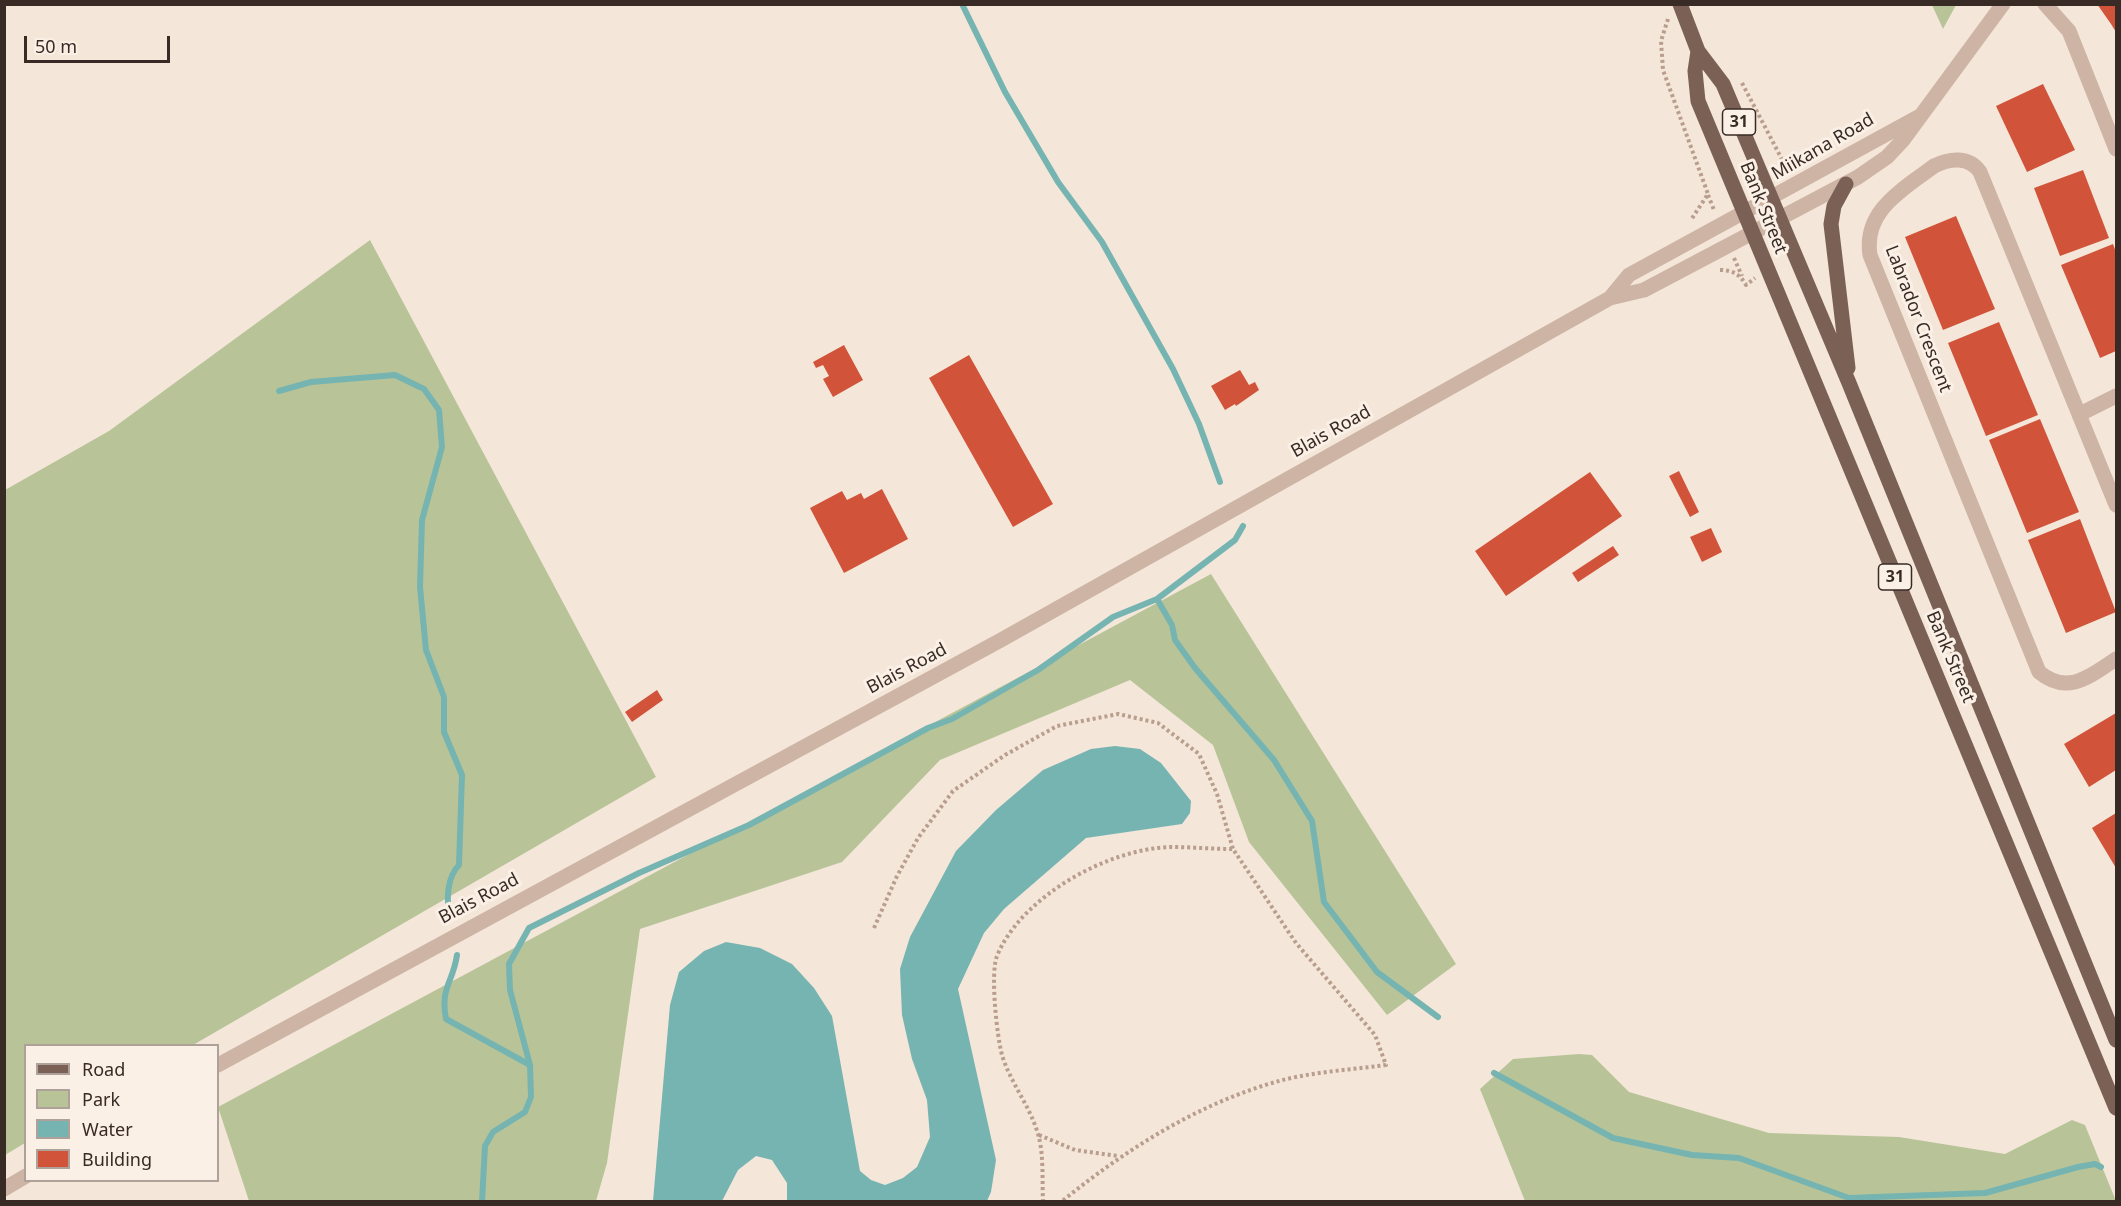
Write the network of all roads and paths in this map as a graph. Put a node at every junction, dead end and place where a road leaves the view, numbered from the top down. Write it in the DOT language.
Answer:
graph roads {
  1 [pos="2003,4"];
  2 [pos="2045,4"];
  3 [pos="1675,9"];
  4 [pos="1698,51"];
  5 [pos="1716,72"];
  6 [pos="1921,115"];
  7 [pos="2116,149"];
  8 [pos="1796,168"];
  9 [pos="1846,184"];
  10 [pos="1770,199"];
  11 [pos="1743,213"];
  12 [pos="1778,218"];
  13 [pos="1688,225"];
  14 [pos="1751,232"];
  15 [pos="1610,298"];
  16 [pos="1849,382"];
  17 [pos="2116,396"];
  18 [pos="2080,414"];
  19 [pos="2116,505"];
  20 [pos="2116,660"];
  21 [pos="1233,849"];
  22 [pos="874,928"];
  23 [pos="2116,1040"];
  24 [pos="219,1064"];
  25 [pos="2116,1108"];
  26 [pos="1039,1135"];
  27 [pos="1118,1156"];
  28 [pos="24,1177"];
  29 [pos="4,1189"];
  30 [pos="1043,1202"];
  31 [pos="1060,1202"];
  1 -- 6 [label="street, Miikana Road"];
  2 -- 7 [label="street"];
  3 -- 4 [label="main road, Bank Street / 31"];
  3 -- 13 [label="path"];
  4 -- 5 [label="main road, Bank Street / 31"];
  4 -- 11 [label="main road, Bank Street / 31"];
  5 -- 8 [label="path"];
  5 -- 10 [label="main road, Bank Street / 31"];
  6 -- 9 [label="street, Miikana Road"];
  6 -- 10 [label="street, Miikana Road"];
  9 -- 12 [label="street, Miikana Road"];
  9 -- 16 [label="main road"];
  10 -- 11 [label="street, Miikana Road"];
  10 -- 12 [label="main road, Bank Street / 31"];
  11 -- 14 [label="main road, Bank Street / 31"];
  11 -- 15 [label="street, Blais Road"];
  12 -- 14 [label="street, Miikana Road"];
  12 -- 16 [label="main road, Bank Street / 31"];
  14 -- 15 [label="street, Blais Road"];
  14 -- 25 [label="main road, Bank Street / 31"];
  15 -- 24 [label="street, Blais Road"];
  16 -- 23 [label="main road, Bank Street / 31"];
  17 -- 18 [label="street"];
  18 -- 19 [label="street, Labrador Crescent"];
  18 -- 20 [label="street, Labrador Crescent"];
  21 -- 22 [label="path"];
  21 -- 26 [label="path"];
  21 -- 27 [label="path"];
  26 -- 27 [label="path"];
  26 -- 30 [label="path"];
  27 -- 31 [label="path"];
  28 -- 29 [label="street"];
}
